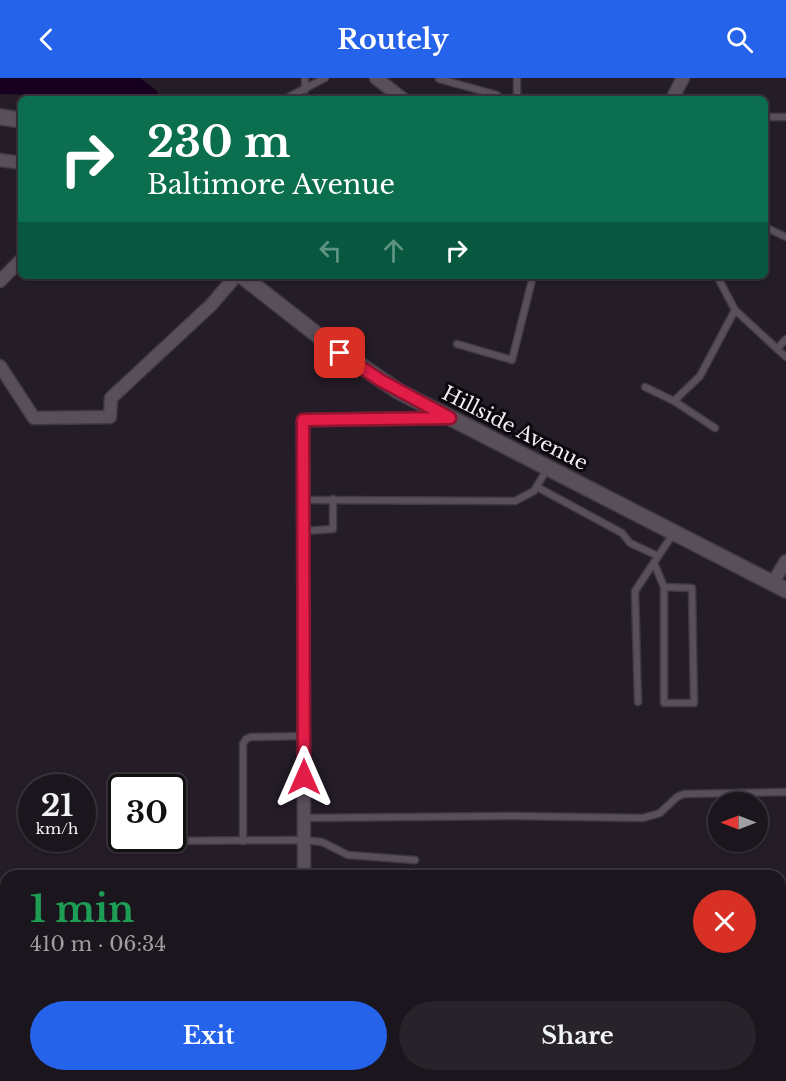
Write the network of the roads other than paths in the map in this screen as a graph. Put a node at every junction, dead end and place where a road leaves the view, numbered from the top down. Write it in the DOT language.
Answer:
graph roads {
  1 [pos="305,78"];
  2 [pos="325,78"];
  3 [pos="376,78"];
  4 [pos="438,78"];
  5 [pos="517,78"];
  6 [pos="683,78"];
  7 [pos="305,90"];
  8 [pos="497,95"];
  9 [pos="292,96"];
  10 [pos="399,96"];
  11 [pos="517,96"];
  12 [pos="674,96"];
  13 [pos="0,117"];
  14 [pos="768,117"];
  15 [pos="786,117"];
  16 [pos="18,120"];
  17 [pos="0,160"];
  18 [pos="18,163"];
  19 [pos="768,228"];
  20 [pos="786,237"];
  21 [pos="18,263"];
  22 [pos="233,279"];
  23 [pos="246,279"];
  24 [pos="532,279"];
  25 [pos="719,279"];
  26 [pos="0,281"];
  27 [pos="735,310"];
  28 [pos="786,339"];
  29 [pos="457,344"];
  30 [pos="777,350"];
  31 [pos="786,357"];
  32 [pos="0,366"];
  33 [pos="645,387"];
  34 [pos="674,401"];
  35 [pos="450,418"];
  36 [pos="715,428"];
  37 [pos="547,469"];
  38 [pos="537,487"];
  39 [pos="333,499"];
  40 [pos="303,500"];
  41 [pos="303,531"];
  42 [pos="673,533"];
  43 [pos="658,556"];
  44 [pos="786,561"];
  45 [pos="654,563"];
  46 [pos="664,587"];
  47 [pos="779,587"];
  48 [pos="638,702"];
  49 [pos="304,736"];
  50 [pos="786,792"];
  51 [pos="304,818"];
  52 [pos="304,840"];
  53 [pos="243,841"];
  54 [pos="186,842"];
  55 [pos="415,860"];
  56 [pos="304,870"];
  1 -- 7 [label="lane"];
  2 -- 7 [label="lane"];
  3 -- 10 [label="street"];
  4 -- 8 [label="lane"];
  5 -- 11 [label="lane"];
  6 -- 12 [label="street"];
  7 -- 9 [label="lane"];
  13 -- 16 [label="street"];
  14 -- 15 [label="lane"];
  17 -- 18 [label="street"];
  19 -- 20 [label="lane"];
  21 -- 26 [label="street"];
  22 -- 32 [label="street"];
  23 -- 35 [label="street, Hillside Avenue"];
  24 -- 29 [label="lane"];
  25 -- 27 [label="lane"];
  27 -- 30 [label="lane"];
  27 -- 34 [label="lane"];
  28 -- 30 [label="lane"];
  30 -- 31 [label="lane"];
  33 -- 34 [label="lane"];
  34 -- 36 [label="lane"];
  35 -- 37 [label="street, Hillside Avenue"];
  35 -- 40 [label="street"];
  37 -- 38 [label="lane"];
  37 -- 42 [label="street, Hillside Avenue"];
  38 -- 39 [label="lane"];
  38 -- 43 [label="lane"];
  39 -- 40 [label="lane"];
  39 -- 41 [label="lane"];
  40 -- 41 [label="street"];
  41 -- 49 [label="street"];
  42 -- 43 [label="lane"];
  42 -- 47 [label="street, Hillside Avenue"];
  43 -- 45 [label="lane"];
  44 -- 47 [label="street"];
  45 -- 46 [label="lane"];
  45 -- 48 [label="lane"];
  46 -- 46 [label="lane"];
  49 -- 51 [label="street"];
  49 -- 53 [label="lane"];
  50 -- 51 [label="lane"];
  51 -- 52 [label="street"];
  52 -- 53 [label="lane"];
  52 -- 55 [label="lane"];
  52 -- 56 [label="street"];
  53 -- 54 [label="lane"];
}
